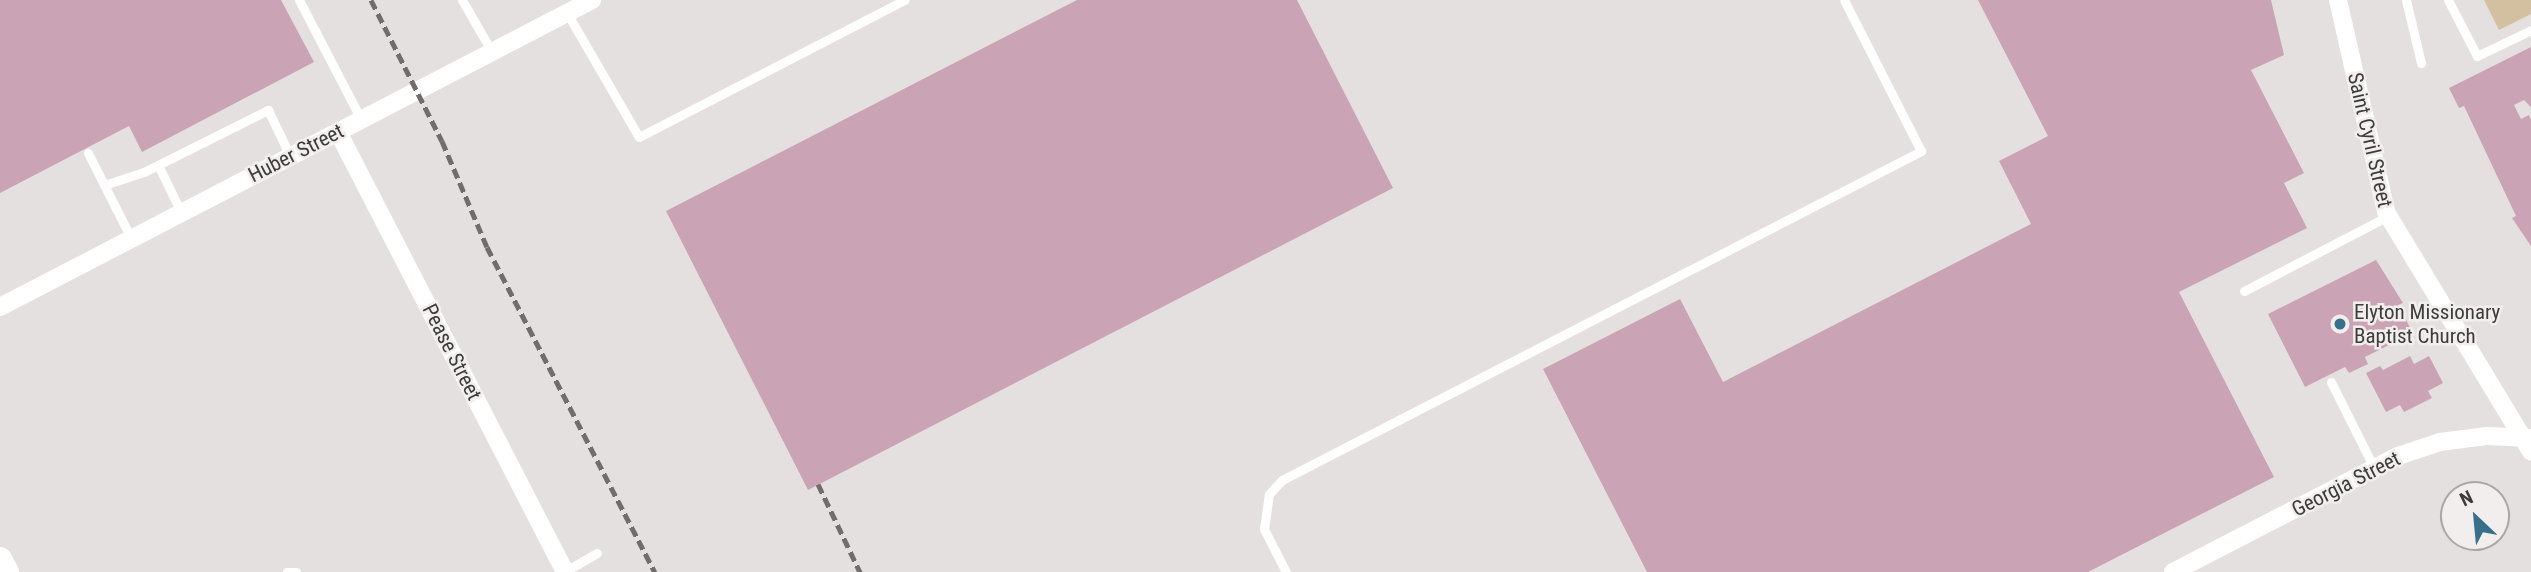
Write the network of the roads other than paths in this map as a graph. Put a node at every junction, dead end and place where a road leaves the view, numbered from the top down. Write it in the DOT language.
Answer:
graph roads {
  1 [pos="299,0"];
  2 [pos="462,0"];
  3 [pos="592,0"];
  4 [pos="905,0"];
  5 [pos="1844,0"];
  6 [pos="2338,0"];
  7 [pos="2406,0"];
  8 [pos="2448,0"];
  9 [pos="567,13"];
  10 [pos="2531,30"];
  11 [pos="492,51"];
  12 [pos="2421,63"];
  13 [pos="360,119"];
  14 [pos="338,132"];
  15 [pos="88,153"];
  16 [pos="290,156"];
  17 [pos="158,165"];
  18 [pos="104,185"];
  19 [pos="181,212"];
  20 [pos="2388,216"];
  21 [pos="131,237"];
  22 [pos="2244,291"];
  23 [pos="0,307"];
  24 [pos="2331,382"];
  25 [pos="2529,443"];
  26 [pos="2374,468"];
  27 [pos="597,553"];
  28 [pos="287,572"];
  29 [pos="296,572"];
  30 [pos="564,572"];
  31 [pos="1286,572"];
  32 [pos="2173,572"];
  1 -- 13 [label="lane"];
  2 -- 11 [label="lane"];
  3 -- 9 [label="street, Huber Street"];
  4 -- 9 [label="lane"];
  5 -- 31 [label="lane"];
  6 -- 20 [label="street, Saint Cyril Street"];
  7 -- 12 [label="lane"];
  8 -- 10 [label="lane"];
  9 -- 11 [label="street, Huber Street"];
  11 -- 13 [label="street, Huber Street"];
  13 -- 14 [label="street, Huber Street"];
  14 -- 16 [label="street, Huber Street"];
  14 -- 30 [label="street, Pease Street"];
  15 -- 18 [label="lane"];
  16 -- 17 [label="lane"];
  16 -- 19 [label="street, Huber Street"];
  17 -- 18 [label="lane"];
  17 -- 19 [label="lane"];
  18 -- 21 [label="lane"];
  19 -- 21 [label="street, Huber Street"];
  20 -- 22 [label="lane"];
  20 -- 25 [label="street, Saint Cyril Street"];
  21 -- 23 [label="street, Huber Street"];
  24 -- 26 [label="lane"];
  25 -- 26 [label="street, Georgia Street"];
  26 -- 32 [label="street, Georgia Street"];
  27 -- 30 [label="lane"];
  28 -- 29 [label="lane"];
}
